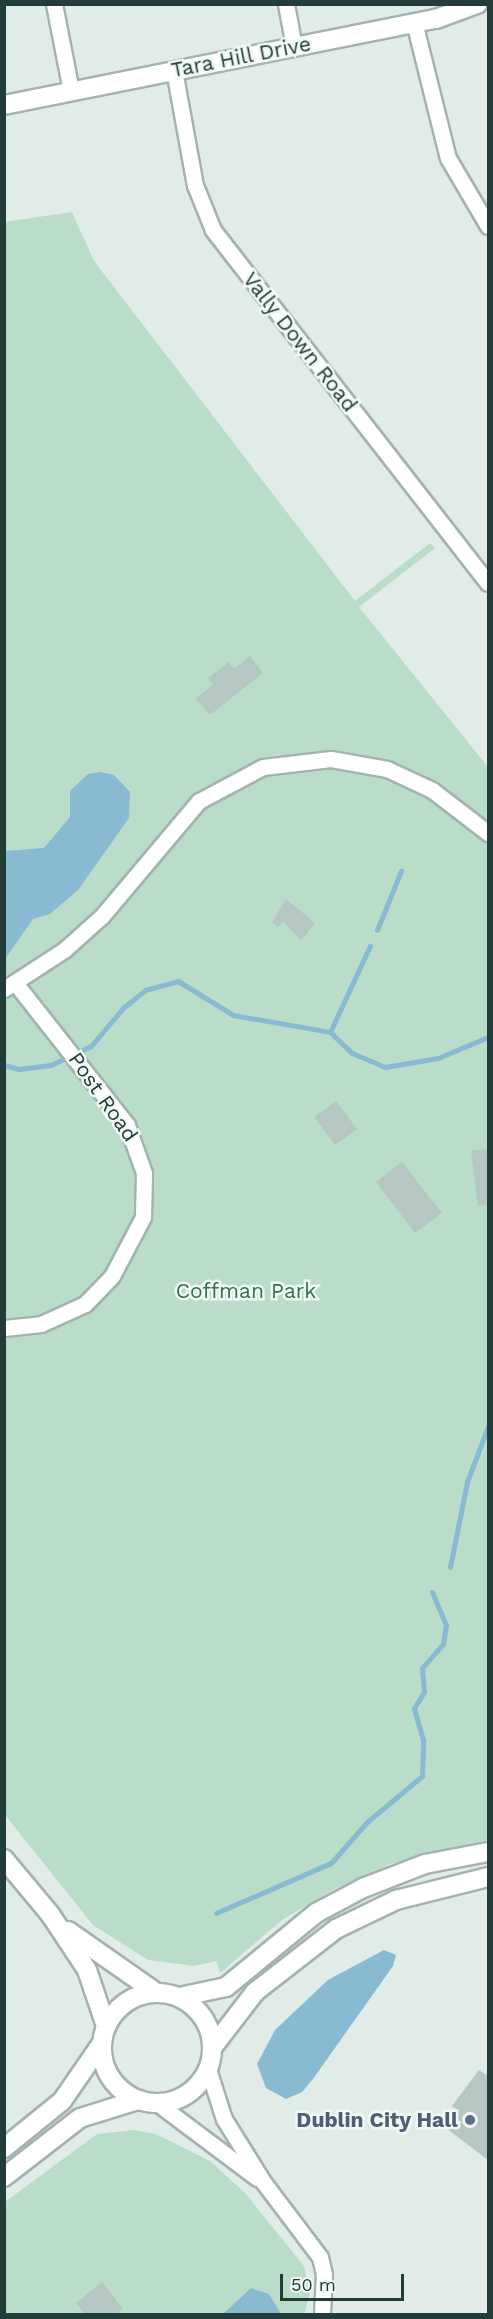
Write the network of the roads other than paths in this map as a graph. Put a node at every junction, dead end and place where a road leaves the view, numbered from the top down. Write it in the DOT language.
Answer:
graph roads {
  1 [pos="54,4"];
  2 [pos="286,4"];
  3 [pos="477,4"];
  4 [pos="414,22"];
  5 [pos="294,47"];
  6 [pos="174,70"];
  7 [pos="71,91"];
  8 [pos="4,105"];
  9 [pos="489,226"];
  10 [pos="489,583"];
  11 [pos="489,833"];
  12 [pos="10,987"];
  13 [pos="4,1328"];
  14 [pos="489,1852"];
  15 [pos="4,1859"];
  16 [pos="489,1876"];
  17 [pos="50,1914"];
  18 [pos="157,1993"];
  19 [pos="179,1997"];
  20 [pos="104,2035"];
  21 [pos="212,2048"];
  22 [pos="208,2069"];
  23 [pos="138,2100"];
  24 [pos="157,2103"];
  25 [pos="4,2148"];
  26 [pos="4,2177"];
  27 [pos="264,2183"];
  28 [pos="322,2314"];
  1 -- 7 [label="street"];
  2 -- 5 [label="street"];
  3 -- 4 [label="main road, Tara Hill Drive"];
  4 -- 5 [label="main road, Tara Hill Drive"];
  4 -- 9 [label="street"];
  5 -- 6 [label="main road, Tara Hill Drive"];
  6 -- 7 [label="main road, Tara Hill Drive"];
  6 -- 10 [label="street, Vally Down Road"];
  7 -- 8 [label="main road, Tara Hill Drive"];
  11 -- 12 [label="street"];
  12 -- 13 [label="street, Post Road"];
  14 -- 19 [label="main road"];
  15 -- 17 [label="main road"];
  16 -- 21 [label="main road"];
  17 -- 18 [label="main road"];
  17 -- 20 [label="main road"];
  18 -- 19 [label="main road"];
  18 -- 20 [label="main road"];
  19 -- 21 [label="main road"];
  20 -- 23 [label="main road"];
  20 -- 25 [label="main road"];
  21 -- 22 [label="main road"];
  22 -- 24 [label="main road"];
  22 -- 27 [label="street"];
  23 -- 24 [label="main road"];
  23 -- 26 [label="main road"];
  24 -- 27 [label="street"];
  27 -- 28 [label="street"];
}
